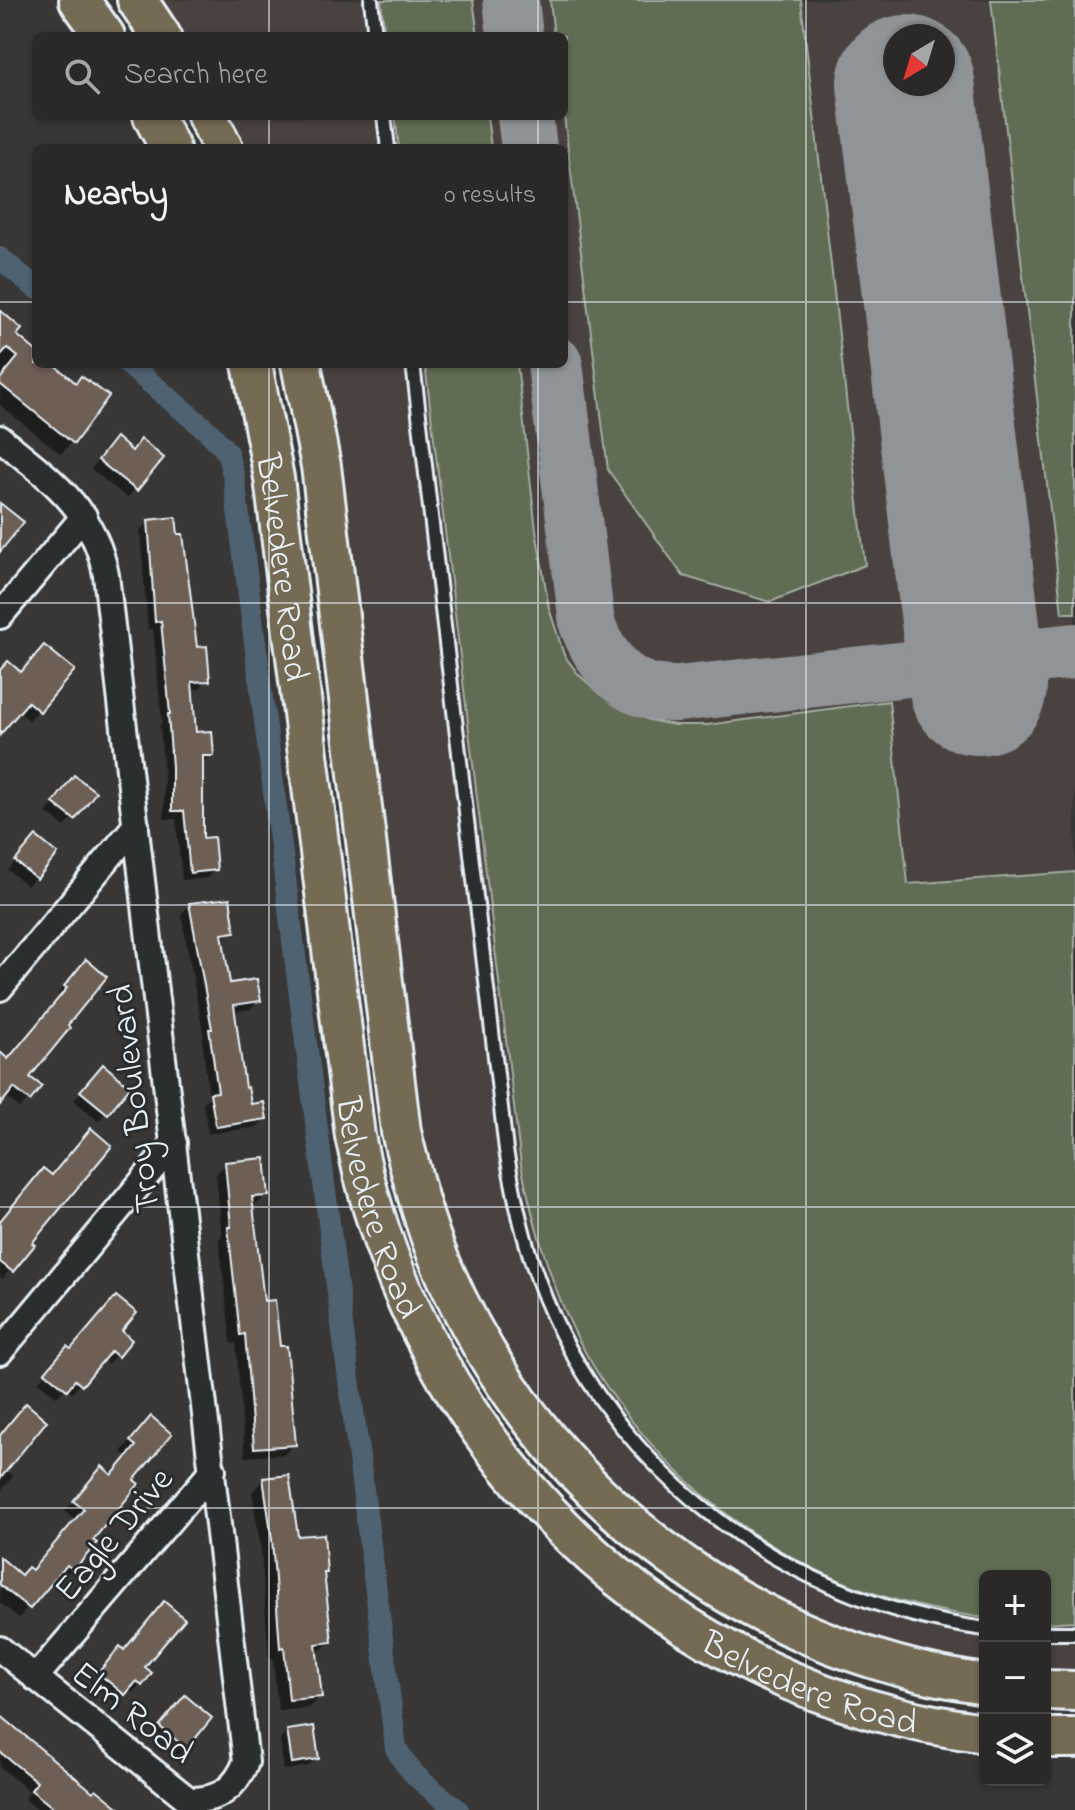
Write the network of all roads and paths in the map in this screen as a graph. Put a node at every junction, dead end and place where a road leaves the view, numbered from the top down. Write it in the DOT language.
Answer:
graph roads {
  1 [pos="79,0"];
  2 [pos="137,0"];
  3 [pos="371,0"];
  4 [pos="102,32"];
  5 [pos="158,32"];
  6 [pos="375,32"];
  7 [pos="155,120"];
  8 [pos="209,120"];
  9 [pos="384,120"];
  10 [pos="168,144"];
  11 [pos="221,144"];
  12 [pos="388,144"];
  13 [pos="253,368"];
  14 [pos="302,368"];
  15 [pos="413,368"];
  16 [pos="0,438"];
  17 [pos="84,516"];
  18 [pos="0,616"];
  19 [pos="359,789"];
  20 [pos="312,794"];
  21 [pos="136,825"];
  22 [pos="0,988"];
  23 [pos="174,1143"];
  24 [pos="0,1352"];
  25 [pos="213,1470"];
  26 [pos="979,1628"];
  27 [pos="1051,1633"];
  28 [pos="1075,1633"];
  29 [pos="0,1649"];
  30 [pos="35,1678"];
  31 [pos="979,1683"];
  32 [pos="1051,1690"];
  33 [pos="1075,1691"];
  34 [pos="979,1732"];
  35 [pos="1051,1738"];
  36 [pos="1075,1738"];
  37 [pos="231,1788"];
  1 -- 4 [label="main road"];
  2 -- 5 [label="main road"];
  3 -- 6 [label="lane"];
  7 -- 10 [label="main road"];
  8 -- 11 [label="main road"];
  9 -- 12 [label="lane"];
  13 -- 20 [label="main road, Belvedere Road"];
  14 -- 19 [label="main road, Belvedere Road"];
  15 -- 26 [label="lane"];
  16 -- 17 [label="street, Troy Boulevard"];
  17 -- 18 [label="street"];
  17 -- 21 [label="street, Troy Boulevard"];
  19 -- 20 [label="main road"];
  19 -- 31 [label="main road, Belvedere Road"];
  20 -- 34 [label="main road, Belvedere Road"];
  21 -- 22 [label="street"];
  21 -- 23 [label="street, Troy Boulevard"];
  23 -- 24 [label="street"];
  23 -- 25 [label="street, Troy Boulevard"];
  25 -- 30 [label="street, Eagle Drive"];
  25 -- 37 [label="street, Troy Boulevard"];
  27 -- 28 [label="lane"];
  29 -- 30 [label="street, Elm Road"];
  30 -- 37 [label="street, Elm Road"];
  32 -- 33 [label="main road"];
  35 -- 36 [label="main road"];
}
